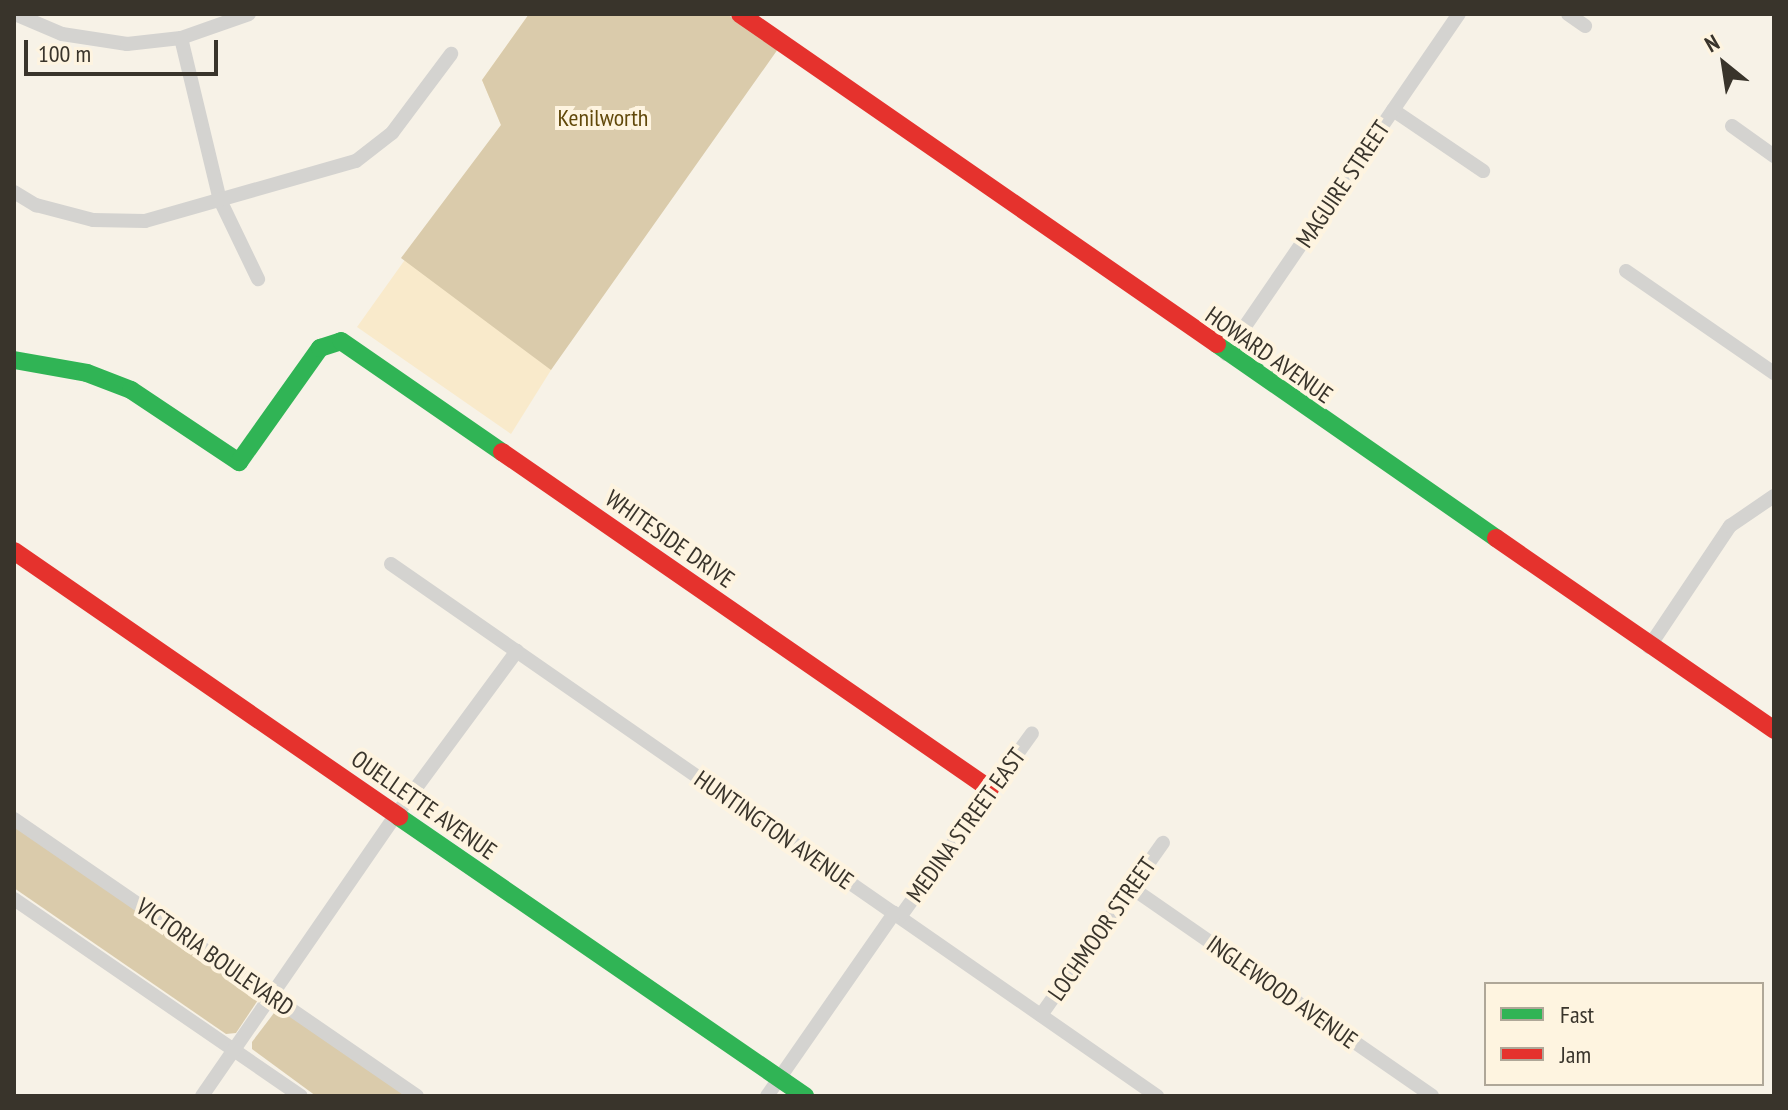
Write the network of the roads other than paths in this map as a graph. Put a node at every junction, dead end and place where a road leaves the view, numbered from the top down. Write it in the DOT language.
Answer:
graph roads {
  1 [pos="15,14"];
  2 [pos="249,14"];
  3 [pos="740,14"];
  4 [pos="1459,14"];
  5 [pos="1568,14"];
  6 [pos="1585,26"];
  7 [pos="181,38"];
  8 [pos="451,54"];
  9 [pos="1393,110"];
  10 [pos="1732,126"];
  11 [pos="1774,156"];
  12 [pos="1483,171"];
  13 [pos="14,192"];
  14 [pos="220,200"];
  15 [pos="1626,271"];
  16 [pos="258,279"];
  17 [pos="1226,354"];
  18 [pos="14,360"];
  19 [pos="1774,373"];
  20 [pos="1774,496"];
  21 [pos="15,555"];
  22 [pos="391,564"];
  23 [pos="1649,647"];
  24 [pos="517,651"];
  25 [pos="1774,730"];
  26 [pos="1032,733"];
  27 [pos="990,789"];
  28 [pos="396,815"];
  29 [pos="14,819"];
  30 [pos="1163,843"];
  31 [pos="1132,888"];
  32 [pos="14,899"];
  33 [pos="897,915"];
  34 [pos="271,996"];
  35 [pos="1041,1015"];
  36 [pos="234,1050"];
  37 [pos="779,1078"];
  38 [pos="202,1096"];
  39 [pos="301,1096"];
  40 [pos="417,1096"];
  41 [pos="767,1096"];
  42 [pos="805,1096"];
  43 [pos="1157,1096"];
  44 [pos="1432,1096"];
  1 -- 7 [label="street"];
  2 -- 7 [label="street"];
  3 -- 17 [label="street, HOWARD AVENUE"];
  4 -- 9 [label="street, MAGUIRE STREET"];
  5 -- 6 [label="street"];
  7 -- 14 [label="street"];
  8 -- 14 [label="street"];
  9 -- 12 [label="street"];
  9 -- 17 [label="street, MAGUIRE STREET"];
  10 -- 11 [label="street"];
  13 -- 14 [label="street"];
  14 -- 16 [label="street"];
  15 -- 19 [label="street"];
  17 -- 23 [label="street, HOWARD AVENUE"];
  18 -- 27 [label="street, WHITESIDE DRIVE"];
  20 -- 23 [label="street"];
  21 -- 28 [label="street, OUELLETTE AVENUE"];
  22 -- 24 [label="street, HUNTINGTON AVENUE"];
  23 -- 25 [label="street, HOWARD AVENUE"];
  24 -- 28 [label="street"];
  24 -- 33 [label="street, HUNTINGTON AVENUE"];
  26 -- 27 [label="street, MEDINA STREET EAST"];
  27 -- 33 [label="street, MEDINA STREET EAST"];
  28 -- 34 [label="street"];
  28 -- 37 [label="street, OUELLETTE AVENUE"];
  29 -- 34 [label="street, VICTORIA BOULEVARD"];
  30 -- 31 [label="street, LOCHMOOR STREET"];
  31 -- 35 [label="street, LOCHMOOR STREET"];
  31 -- 44 [label="street, INGLEWOOD AVENUE"];
  32 -- 36 [label="street"];
  33 -- 35 [label="street, HUNTINGTON AVENUE"];
  33 -- 37 [label="street, MEDINA STREET EAST"];
  34 -- 36 [label="street"];
  34 -- 40 [label="street, VICTORIA BOULEVARD"];
  35 -- 43 [label="street, HUNTINGTON AVENUE"];
  36 -- 38 [label="street"];
  36 -- 39 [label="street"];
  37 -- 41 [label="street, MEDINA STREET EAST"];
  37 -- 42 [label="street, OUELLETTE AVENUE"];
}
